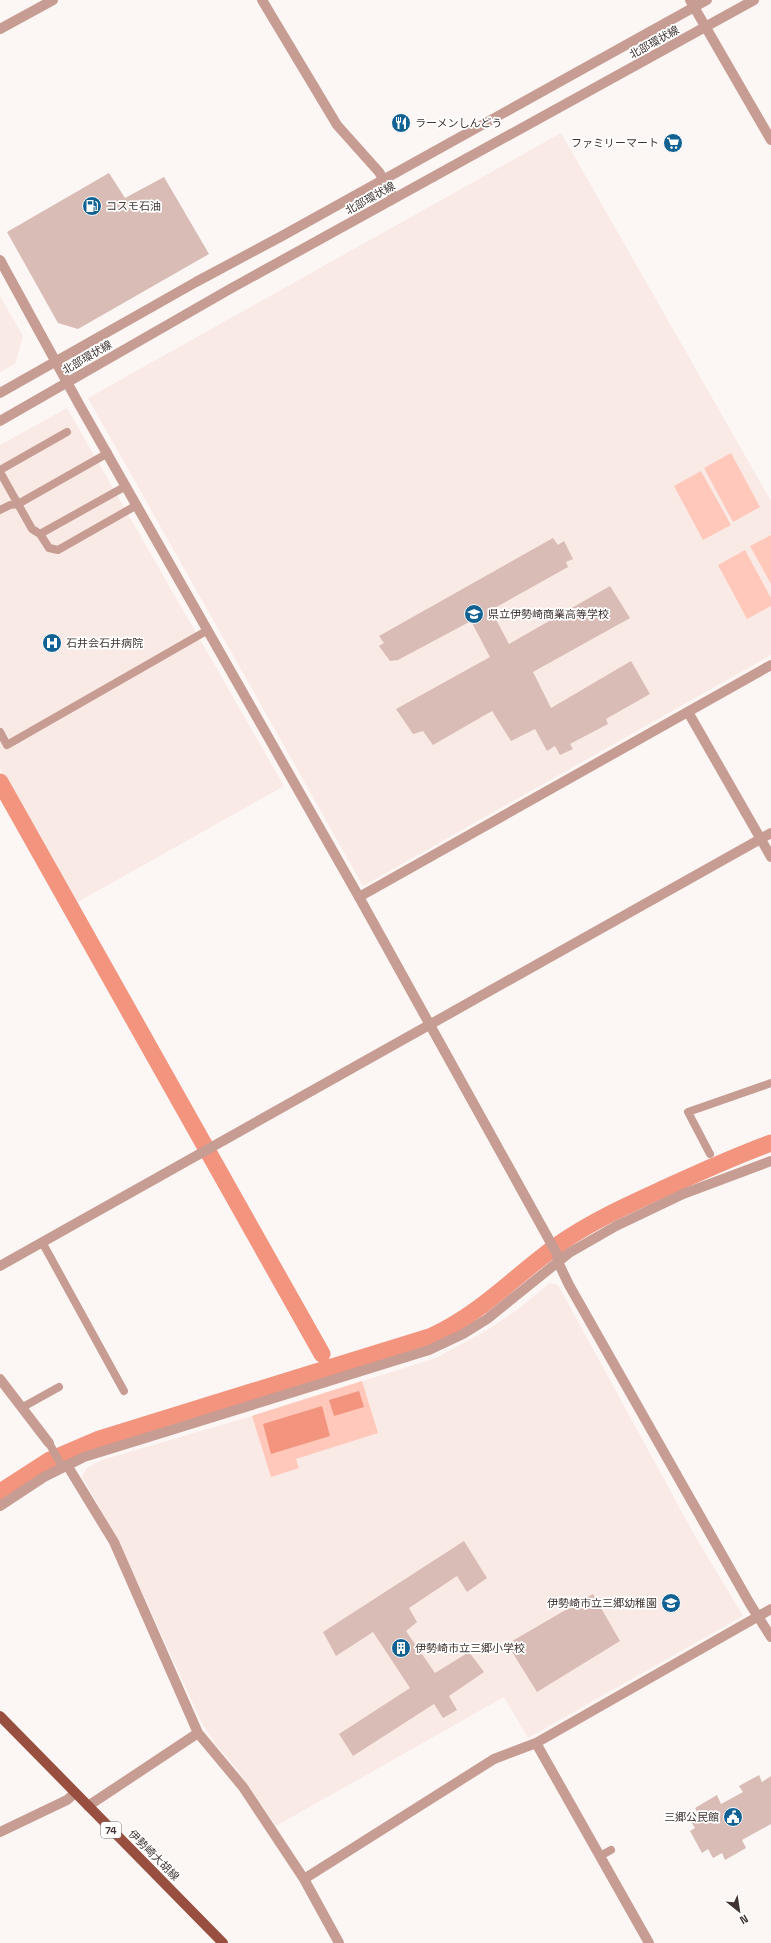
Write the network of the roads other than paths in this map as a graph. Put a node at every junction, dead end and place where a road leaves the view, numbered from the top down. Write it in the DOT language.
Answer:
graph roads {
  1 [pos="53,0"];
  2 [pos="262,0"];
  3 [pos="707,0"];
  4 [pos="754,0"];
  5 [pos="692,4"];
  6 [pos="706,28"];
  7 [pos="0,29"];
  8 [pos="771,140"];
  9 [pos="383,180"];
  10 [pos="394,198"];
  11 [pos="0,260"];
  12 [pos="56,360"];
  13 [pos="68,382"];
  14 [pos="0,393"];
  15 [pos="0,421"];
  16 [pos="67,432"];
  17 [pos="108,454"];
  18 [pos="0,471"];
  19 [pos="126,486"];
  20 [pos="18,504"];
  21 [pos="137,505"];
  22 [pos="0,510"];
  23 [pos="40,534"];
  24 [pos="208,630"];
  25 [pos="771,665"];
  26 [pos="688,712"];
  27 [pos="0,732"];
  28 [pos="771,833"];
  29 [pos="761,839"];
  30 [pos="771,857"];
  31 [pos="359,897"];
  32 [pos="430,1024"];
  33 [pos="771,1083"];
  34 [pos="710,1154"];
  35 [pos="771,1161"];
  36 [pos="42,1242"];
  37 [pos="558,1258"];
  38 [pos="0,1266"];
  39 [pos="0,1378"];
  40 [pos="59,1387"];
  41 [pos="124,1391"];
  42 [pos="23,1407"];
  43 [pos="49,1443"];
  44 [pos="63,1464"];
  45 [pos="0,1506"];
  46 [pos="771,1610"];
  47 [pos="759,1616"];
  48 [pos="771,1637"];
  49 [pos="0,1716"];
  50 [pos="198,1733"];
  51 [pos="536,1743"];
  52 [pos="75,1793"];
  53 [pos="88,1806"];
  54 [pos="0,1832"];
  55 [pos="611,1850"];
  56 [pos="600,1856"];
  57 [pos="304,1879"];
  58 [pos="223,1943"];
  59 [pos="338,1943"];
  60 [pos="649,1943"];
  1 -- 7 [label="street"];
  2 -- 9 [label="street"];
  3 -- 5 [label="street, 北部環状線"];
  4 -- 6 [label="street, 北部環状線"];
  5 -- 6 [label="street"];
  5 -- 9 [label="street, 北部環状線"];
  6 -- 8 [label="street"];
  6 -- 10 [label="street, 北部環状線"];
  9 -- 10 [label="street"];
  9 -- 12 [label="street, 北部環状線"];
  10 -- 13 [label="street, 北部環状線"];
  11 -- 12 [label="street"];
  12 -- 13 [label="street"];
  12 -- 14 [label="street, 北部環状線"];
  13 -- 15 [label="street, 北部環状線"];
  13 -- 17 [label="street"];
  16 -- 18 [label="lane"];
  17 -- 19 [label="street"];
  17 -- 20 [label="lane"];
  18 -- 20 [label="lane"];
  19 -- 21 [label="street"];
  19 -- 23 [label="lane"];
  20 -- 22 [label="lane"];
  20 -- 23 [label="lane"];
  21 -- 23 [label="lane"];
  21 -- 24 [label="street"];
  24 -- 27 [label="lane"];
  24 -- 31 [label="street"];
  25 -- 26 [label="street"];
  26 -- 29 [label="street"];
  26 -- 31 [label="street"];
  28 -- 29 [label="street"];
  29 -- 30 [label="street"];
  29 -- 32 [label="street"];
  31 -- 32 [label="street"];
  32 -- 36 [label="street"];
  32 -- 37 [label="street"];
  33 -- 34 [label="lane"];
  35 -- 37 [label="street"];
  36 -- 38 [label="street"];
  36 -- 41 [label="lane"];
  37 -- 44 [label="street"];
  37 -- 47 [label="street"];
  39 -- 42 [label="street"];
  40 -- 42 [label="lane"];
  42 -- 43 [label="street"];
  43 -- 44 [label="lane"];
  44 -- 45 [label="street"];
  44 -- 50 [label="street"];
  46 -- 47 [label="street"];
  47 -- 48 [label="street"];
  47 -- 51 [label="street"];
  49 -- 52 [label="main road, 伊勢崎大胡線 / 74"];
  50 -- 53 [label="street"];
  50 -- 57 [label="street"];
  51 -- 56 [label="street"];
  51 -- 57 [label="street"];
  52 -- 53 [label="main road, 伊勢崎大胡線 / 74"];
  52 -- 54 [label="street"];
  53 -- 58 [label="main road, 伊勢崎大胡線 / 74"];
  55 -- 56 [label="lane"];
  56 -- 60 [label="street"];
  57 -- 59 [label="street"];
}
